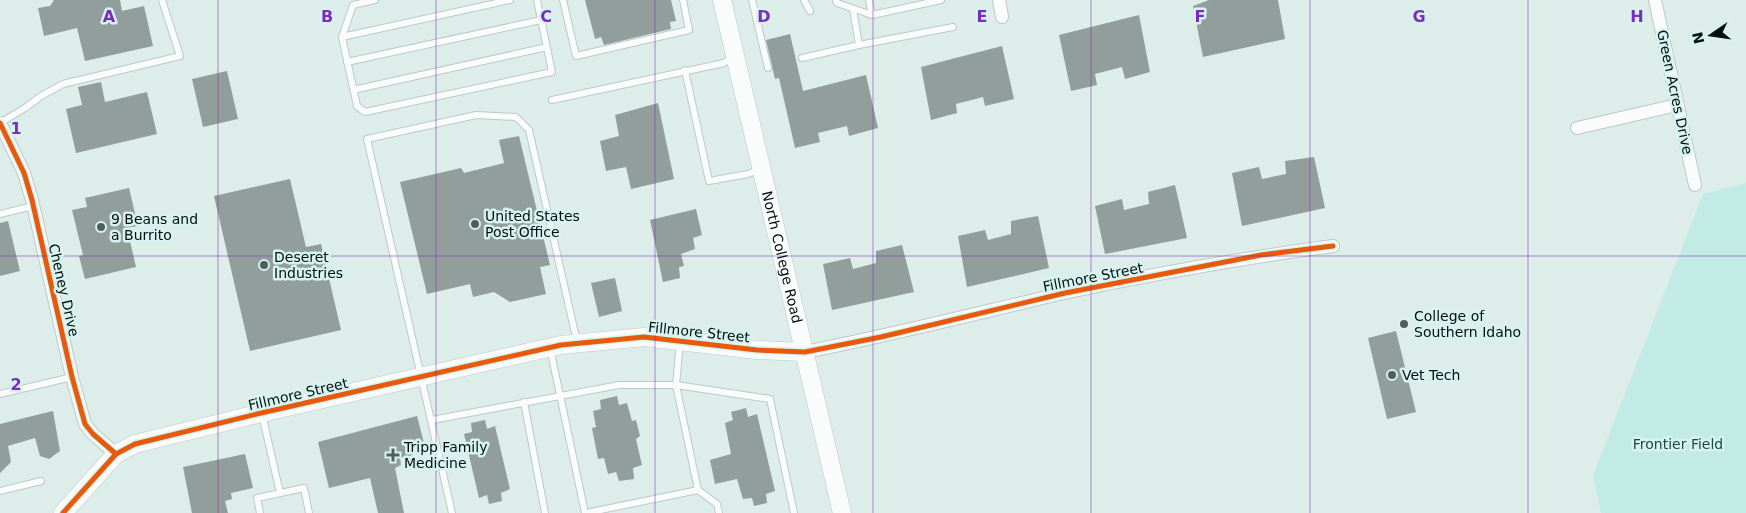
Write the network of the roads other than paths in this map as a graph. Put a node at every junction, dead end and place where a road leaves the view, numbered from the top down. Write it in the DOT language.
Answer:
graph roads {
  1 [pos="162,0"];
  2 [pos="375,0"];
  3 [pos="510,0"];
  4 [pos="537,0"];
  5 [pos="564,0"];
  6 [pos="683,0"];
  7 [pos="722,0"];
  8 [pos="752,0"];
  9 [pos="804,0"];
  10 [pos="836,0"];
  11 [pos="869,0"];
  12 [pos="941,0"];
  13 [pos="999,0"];
  14 [pos="1655,0"];
  15 [pos="853,8"];
  16 [pos="810,11"];
  17 [pos="872,15"];
  18 [pos="1002,17"];
  19 [pos="541,20"];
  20 [pos="953,27"];
  21 [pos="342,37"];
  22 [pos="859,44"];
  23 [pos="547,47"];
  24 [pos="735,55"];
  25 [pos="802,58"];
  26 [pos="347,62"];
  27 [pos="768,68"];
  28 [pos="685,70"];
  29 [pos="353,90"];
  30 [pos="552,100"];
  31 [pos="1677,105"];
  32 [pos="0,123"];
  33 [pos="1578,128"];
  34 [pos="762,169"];
  35 [pos="1695,185"];
  36 [pos="34,206"];
  37 [pos="0,214"];
  38 [pos="1333,246"];
  39 [pos="680,341"];
  40 [pos="578,343"];
  41 [pos="549,348"];
  42 [pos="805,352"];
  43 [pos="72,377"];
  44 [pos="421,377"];
  45 [pos="676,385"];
  46 [pos="0,394"];
  47 [pos="560,395"];
  48 [pos="524,402"];
  49 [pos="261,413"];
  50 [pos="432,420"];
  51 [pos="116,454"];
  52 [pos="41,481"];
  53 [pos="698,490"];
  54 [pos="0,491"];
  55 [pos="280,493"];
  56 [pos="63,513"];
  57 [pos="260,513"];
  58 [pos="309,513"];
  59 [pos="452,513"];
  60 [pos="545,513"];
  61 [pos="586,513"];
  62 [pos="720,513"];
  63 [pos="794,513"];
  64 [pos="842,513"];
  1 -- 32 [label="lane"];
  2 -- 21 [label="lane"];
  3 -- 21 [label="lane"];
  4 -- 19 [label="lane"];
  5 -- 6 [label="lane"];
  7 -- 24 [label="street, North College Road"];
  8 -- 27 [label="lane"];
  9 -- 16 [label="lane"];
  10 -- 15 [label="lane"];
  11 -- 17 [label="lane"];
  12 -- 17 [label="lane"];
  13 -- 18 [label="street"];
  14 -- 31 [label="street, Green Acres Drive"];
  15 -- 17 [label="lane"];
  15 -- 22 [label="lane"];
  19 -- 23 [label="lane"];
  19 -- 26 [label="lane"];
  20 -- 22 [label="lane"];
  21 -- 26 [label="lane"];
  22 -- 25 [label="lane"];
  23 -- 29 [label="lane"];
  23 -- 29 [label="lane"];
  24 -- 28 [label="lane"];
  24 -- 34 [label="street, North College Road"];
  26 -- 29 [label="lane"];
  28 -- 30 [label="lane"];
  28 -- 34 [label="lane"];
  31 -- 33 [label="street"];
  31 -- 35 [label="street, Green Acres Drive"];
  32 -- 36 [label="street, Cheney Drive"];
  34 -- 42 [label="street, North College Road"];
  36 -- 37 [label="lane"];
  36 -- 43 [label="street, Cheney Drive"];
  38 -- 42 [label="street, Fillmore Street"];
  39 -- 40 [label="street, Fillmore Street"];
  39 -- 42 [label="street, Fillmore Street"];
  39 -- 45 [label="lane"];
  40 -- 41 [label="street, Fillmore Street"];
  40 -- 44 [label="lane"];
  41 -- 44 [label="street, Fillmore Street"];
  41 -- 47 [label="lane"];
  42 -- 64 [label="street, North College Road"];
  43 -- 46 [label="lane"];
  43 -- 51 [label="street, Cheney Drive"];
  44 -- 49 [label="street, Fillmore Street"];
  44 -- 50 [label="lane"];
  45 -- 47 [label="lane"];
  45 -- 53 [label="lane"];
  45 -- 63 [label="lane"];
  47 -- 48 [label="lane"];
  47 -- 61 [label="lane"];
  48 -- 50 [label="lane"];
  48 -- 60 [label="lane"];
  49 -- 51 [label="street, Fillmore Street"];
  49 -- 55 [label="lane"];
  50 -- 59 [label="lane"];
  51 -- 56 [label="street, Fillmore Street"];
  52 -- 54 [label="lane"];
  53 -- 61 [label="lane"];
  53 -- 62 [label="lane"];
  55 -- 57 [label="lane"];
  55 -- 58 [label="lane"];
}
